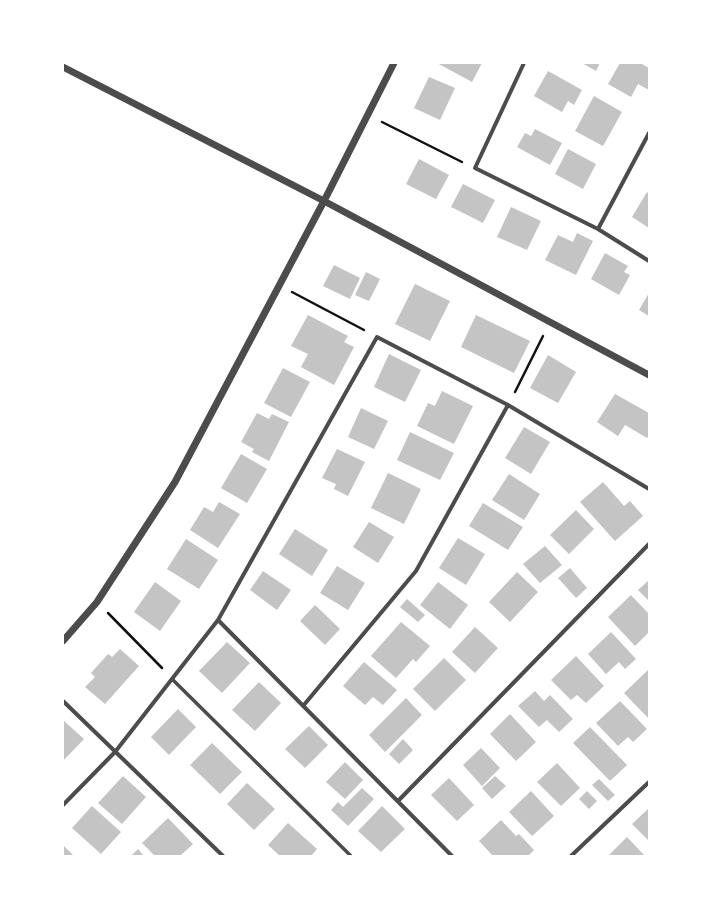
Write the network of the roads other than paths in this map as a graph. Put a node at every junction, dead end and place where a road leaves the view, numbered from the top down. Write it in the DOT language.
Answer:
graph roads {
  1 [pos="394,63"];
  2 [pos="524,63"];
  3 [pos="63,68"];
  4 [pos="649,133"];
  5 [pos="324,201"];
  6 [pos="598,228"];
  7 [pos="649,260"];
  8 [pos="649,375"];
  9 [pos="508,405"];
  10 [pos="649,489"];
  11 [pos="649,544"];
  12 [pos="218,620"];
  13 [pos="63,641"];
  14 [pos="172,679"];
  15 [pos="63,701"];
  16 [pos="303,706"];
  17 [pos="115,752"];
  18 [pos="649,782"];
  19 [pos="398,801"];
  20 [pos="63,805"];
  21 [pos="223,856"];
  22 [pos="350,856"];
  23 [pos="452,856"];
  24 [pos="571,856"];
  1 -- 5 [label="street"];
  2 -- 6 [label="street"];
  3 -- 5 [label="street"];
  4 -- 6 [label="street"];
  5 -- 8 [label="street"];
  5 -- 13 [label="street"];
  6 -- 7 [label="street"];
  9 -- 10 [label="street"];
  9 -- 12 [label="street"];
  9 -- 16 [label="street"];
  11 -- 19 [label="street"];
  12 -- 14 [label="street"];
  12 -- 16 [label="street"];
  14 -- 17 [label="street"];
  14 -- 22 [label="street"];
  15 -- 17 [label="street"];
  16 -- 19 [label="street"];
  17 -- 20 [label="street"];
  17 -- 21 [label="street"];
  18 -- 24 [label="street"];
  19 -- 23 [label="street"];
}
